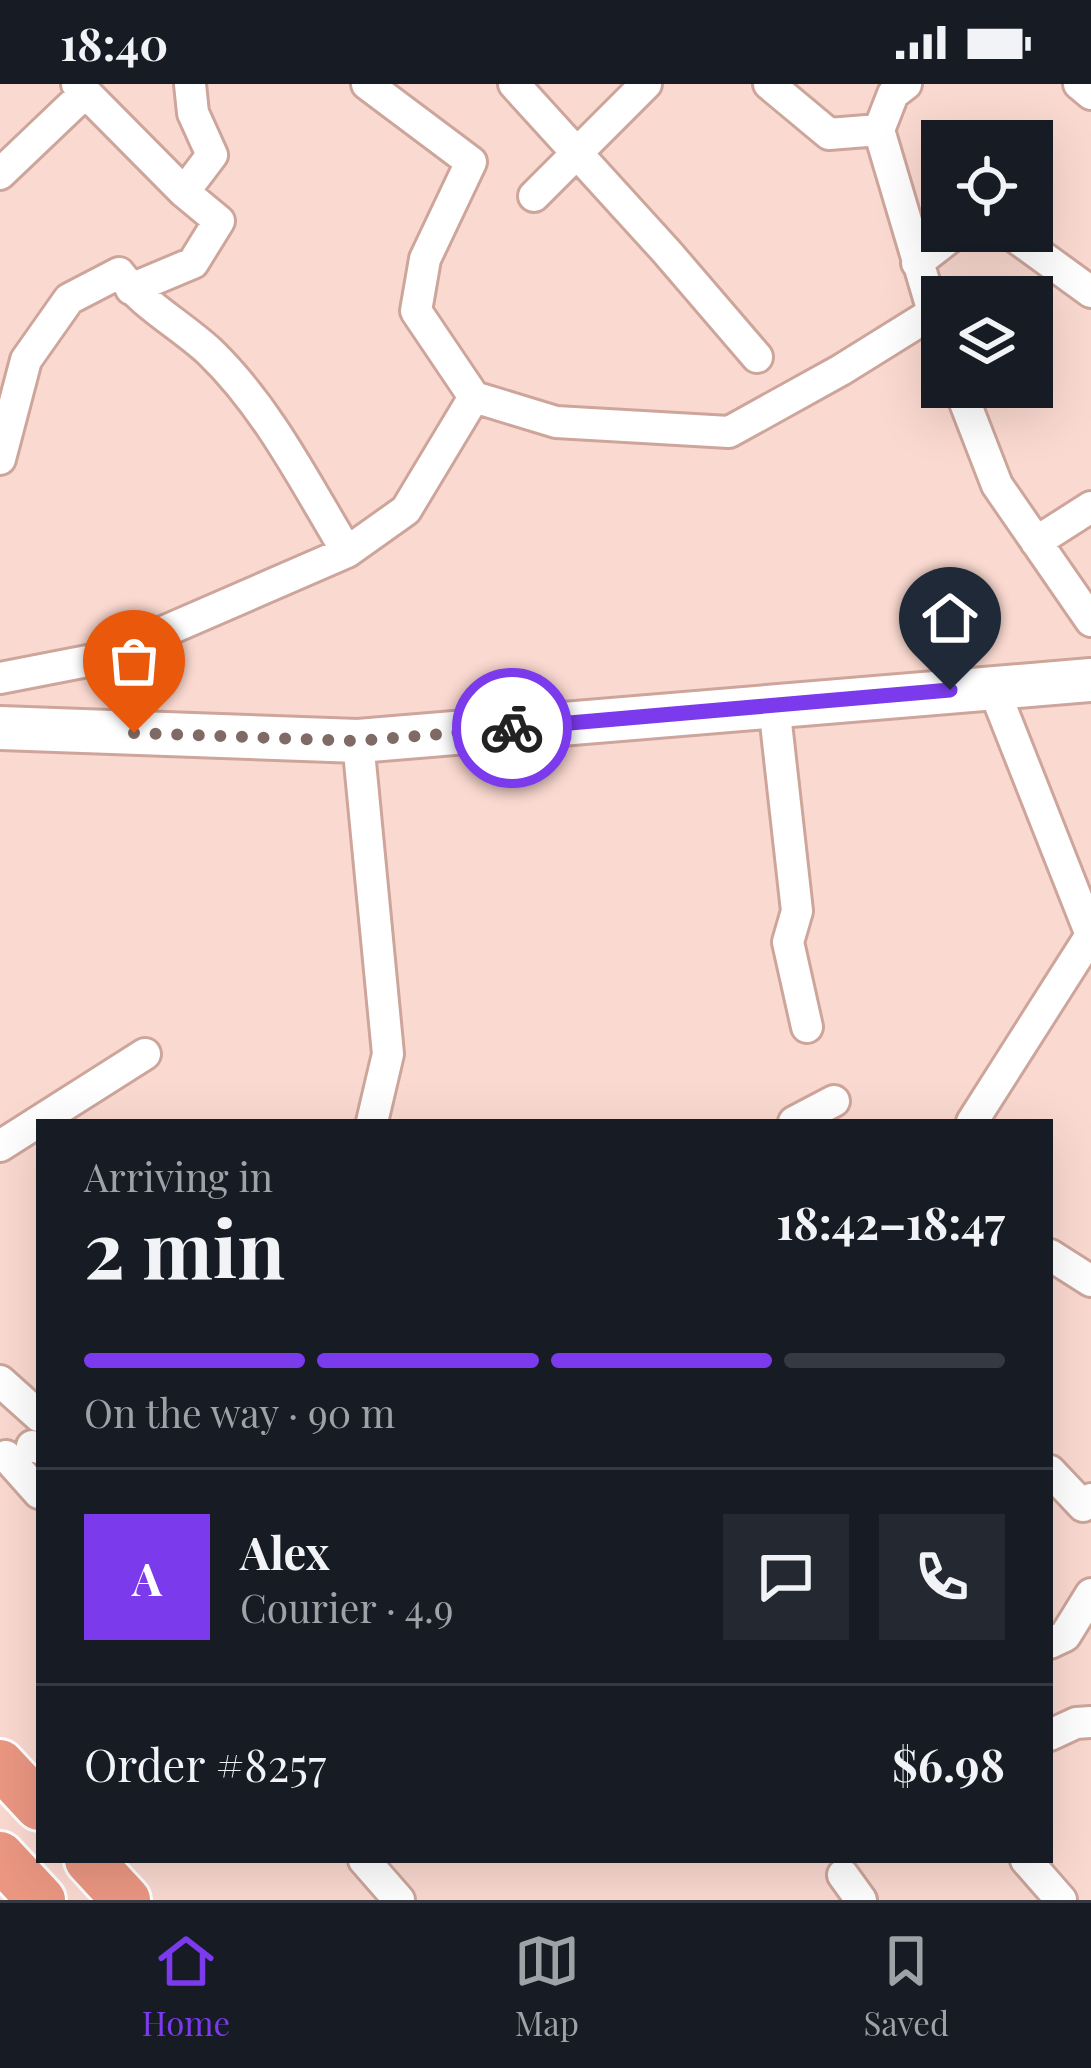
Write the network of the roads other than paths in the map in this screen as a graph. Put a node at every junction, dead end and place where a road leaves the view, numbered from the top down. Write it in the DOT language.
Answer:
graph roads {
  1 [pos="190,84"];
  2 [pos="367,84"];
  3 [pos="514,84"];
  4 [pos="646,84"];
  5 [pos="769,84"];
  6 [pos="906,84"];
  7 [pos="1078,84"];
  8 [pos="81,88"];
  9 [pos="1091,94"];
  10 [pos="879,130"];
  11 [pos="576,152"];
  12 [pos="0,174"];
  13 [pos="184,191"];
  14 [pos="534,196"];
  15 [pos="931,252"];
  16 [pos="1036,252"];
  17 [pos="917,263"];
  18 [pos="921,276"];
  19 [pos="131,289"];
  20 [pos="1091,292"];
  21 [pos="921,335"];
  22 [pos="757,357"];
  23 [pos="474,397"];
  24 [pos="967,408"];
  25 [pos="0,459"];
  26 [pos="1091,507"];
  27 [pos="1036,542"];
  28 [pos="347,552"];
  29 [pos="1091,620"];
  30 [pos="0,678"];
  31 [pos="1091,680"];
  32 [pos="993,687"];
  33 [pos="774,705"];
  34 [pos="0,728"];
  35 [pos="358,741"];
  36 [pos="1091,935"];
  37 [pos="808,1027"];
  38 [pos="145,1054"];
  39 [pos="835,1101"];
  40 [pos="43,1119"];
  41 [pos="373,1119"];
  42 [pos="803,1119"];
  43 [pos="974,1119"];
  44 [pos="36,1123"];
  45 [pos="0,1146"];
  46 [pos="1053,1257"];
  47 [pos="1091,1281"];
  48 [pos="0,1382"];
  49 [pos="26,1444"];
  50 [pos="1053,1474"];
  51 [pos="36,1482"];
  52 [pos="1091,1498"];
  53 [pos="1091,1594"];
  54 [pos="1053,1642"];
  55 [pos="1091,1722"];
  56 [pos="1053,1734"];
  57 [pos="0,1764"];
  58 [pos="36,1803"];
  59 [pos="0,1856"];
  60 [pos="92,1863"];
  61 [pos="367,1863"];
  62 [pos="1029,1863"];
  63 [pos="41,1900"];
  64 [pos="126,1900"];
  65 [pos="399,1900"];
  66 [pos="1061,1900"];
  1 -- 13 [label="street"];
  2 -- 23 [label="street"];
  3 -- 11 [label="street"];
  4 -- 11 [label="street"];
  5 -- 10 [label="street"];
  6 -- 10 [label="street"];
  7 -- 9 [label="street"];
  8 -- 12 [label="street"];
  8 -- 13 [label="street"];
  10 -- 17 [label="street"];
  11 -- 14 [label="street"];
  11 -- 22 [label="street"];
  13 -- 19 [label="street"];
  15 -- 17 [label="street"];
  16 -- 20 [label="street"];
  17 -- 18 [label="street"];
  19 -- 25 [label="street"];
  19 -- 28 [label="street"];
  21 -- 23 [label="street"];
  23 -- 28 [label="street"];
  24 -- 27 [label="street"];
  26 -- 27 [label="street"];
  27 -- 29 [label="street"];
  28 -- 30 [label="street"];
  31 -- 32 [label="main road"];
  32 -- 33 [label="main road"];
  32 -- 36 [label="street"];
  33 -- 35 [label="main road"];
  33 -- 37 [label="street"];
  34 -- 35 [label="main road"];
  35 -- 41 [label="street"];
  36 -- 43 [label="street"];
  38 -- 40 [label="street"];
  39 -- 42 [label="street"];
  44 -- 45 [label="street"];
  46 -- 47 [label="street"];
  48 -- 49 [label="street"];
  49 -- 51 [label="street"];
  50 -- 52 [label="street"];
  53 -- 54 [label="street"];
  55 -- 56 [label="street"];
  57 -- 58 [label="highway"];
  59 -- 63 [label="highway"];
  60 -- 64 [label="highway"];
  61 -- 65 [label="street"];
  62 -- 66 [label="street"];
}
